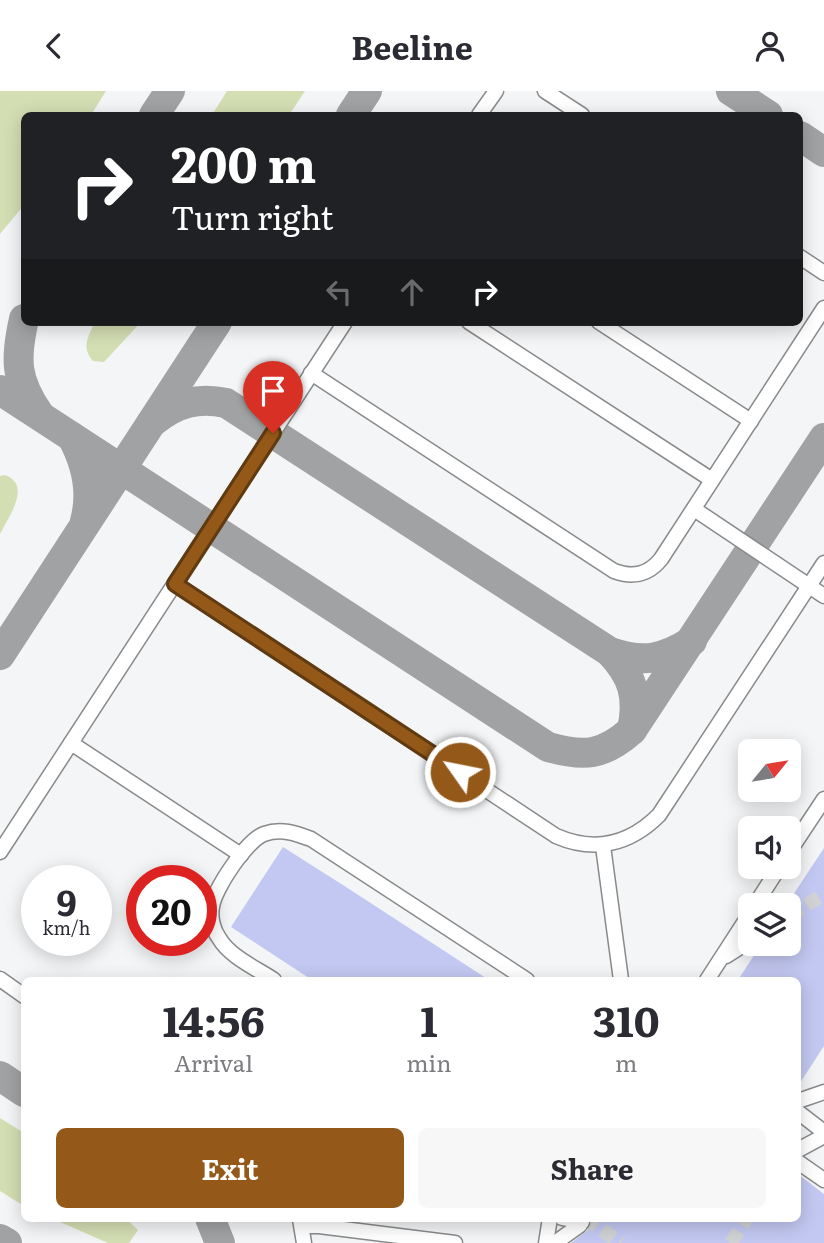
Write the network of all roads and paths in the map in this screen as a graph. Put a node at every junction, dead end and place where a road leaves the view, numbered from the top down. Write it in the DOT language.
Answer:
graph roads {
  1 [pos="496,91"];
  2 [pos="545,91"];
  3 [pos="481,112"];
  4 [pos="577,112"];
  5 [pos="803,259"];
  6 [pos="824,273"];
  7 [pos="824,308"];
  8 [pos="342,326"];
  9 [pos="475,326"];
  10 [pos="605,326"];
  11 [pos="312,373"];
  12 [pos="751,421"];
  13 [pos="712,480"];
  14 [pos="694,509"];
  15 [pos="824,563"];
  16 [pos="175,584"];
  17 [pos="809,586"];
  18 [pos="824,596"];
  19 [pos="71,743"];
  20 [pos="824,799"];
  21 [pos="801,834"];
  22 [pos="603,846"];
  23 [pos="0,852"];
  24 [pos="241,855"];
  25 [pos="738,932"];
  26 [pos="738,949"];
  27 [pos="719,961"];
  28 [pos="270,977"];
  29 [pos="522,977"];
  30 [pos="619,977"];
  31 [pos="709,977"];
  32 [pos="0,979"];
  33 [pos="21,994"];
  34 [pos="824,1092"];
  35 [pos="801,1100"];
  36 [pos="801,1115"];
  37 [pos="824,1134"];
  38 [pos="801,1148"];
  39 [pos="801,1164"];
  40 [pos="824,1180"];
  41 [pos="301,1222"];
  42 [pos="549,1222"];
  43 [pos="575,1222"];
  44 [pos="304,1243"];
  45 [pos="455,1243"];
  46 [pos="546,1243"];
  47 [pos="555,1243"];
  1 -- 3 [label="lane"];
  2 -- 4 [label="lane"];
  5 -- 6 [label="lane"];
  7 -- 12 [label="lane"];
  8 -- 11 [label="lane"];
  9 -- 13 [label="lane"];
  10 -- 12 [label="lane"];
  11 -- 14 [label="lane"];
  11 -- 16 [label="lane"];
  12 -- 13 [label="lane"];
  13 -- 14 [label="lane"];
  14 -- 17 [label="lane"];
  15 -- 17 [label="lane"];
  16 -- 19 [label="lane"];
  16 -- 22 [label="lane"];
  17 -- 18 [label="lane"];
  17 -- 22 [label="lane"];
  19 -- 23 [label="lane"];
  19 -- 24 [label="lane"];
  20 -- 21 [label="lane"];
  22 -- 30 [label="lane"];
  24 -- 28 [label="lane"];
  24 -- 29 [label="lane"];
  25 -- 27 [label="lane"];
  26 -- 27 [label="lane"];
  27 -- 31 [label="lane"];
  32 -- 33 [label="lane"];
  34 -- 35 [label="lane"];
  36 -- 37 [label="lane"];
  37 -- 38 [label="lane"];
  39 -- 40 [label="lane"];
  41 -- 44 [label="lane"];
  41 -- 45 [label="lane"];
  42 -- 46 [label="lane"];
  43 -- 47 [label="lane"];
}
